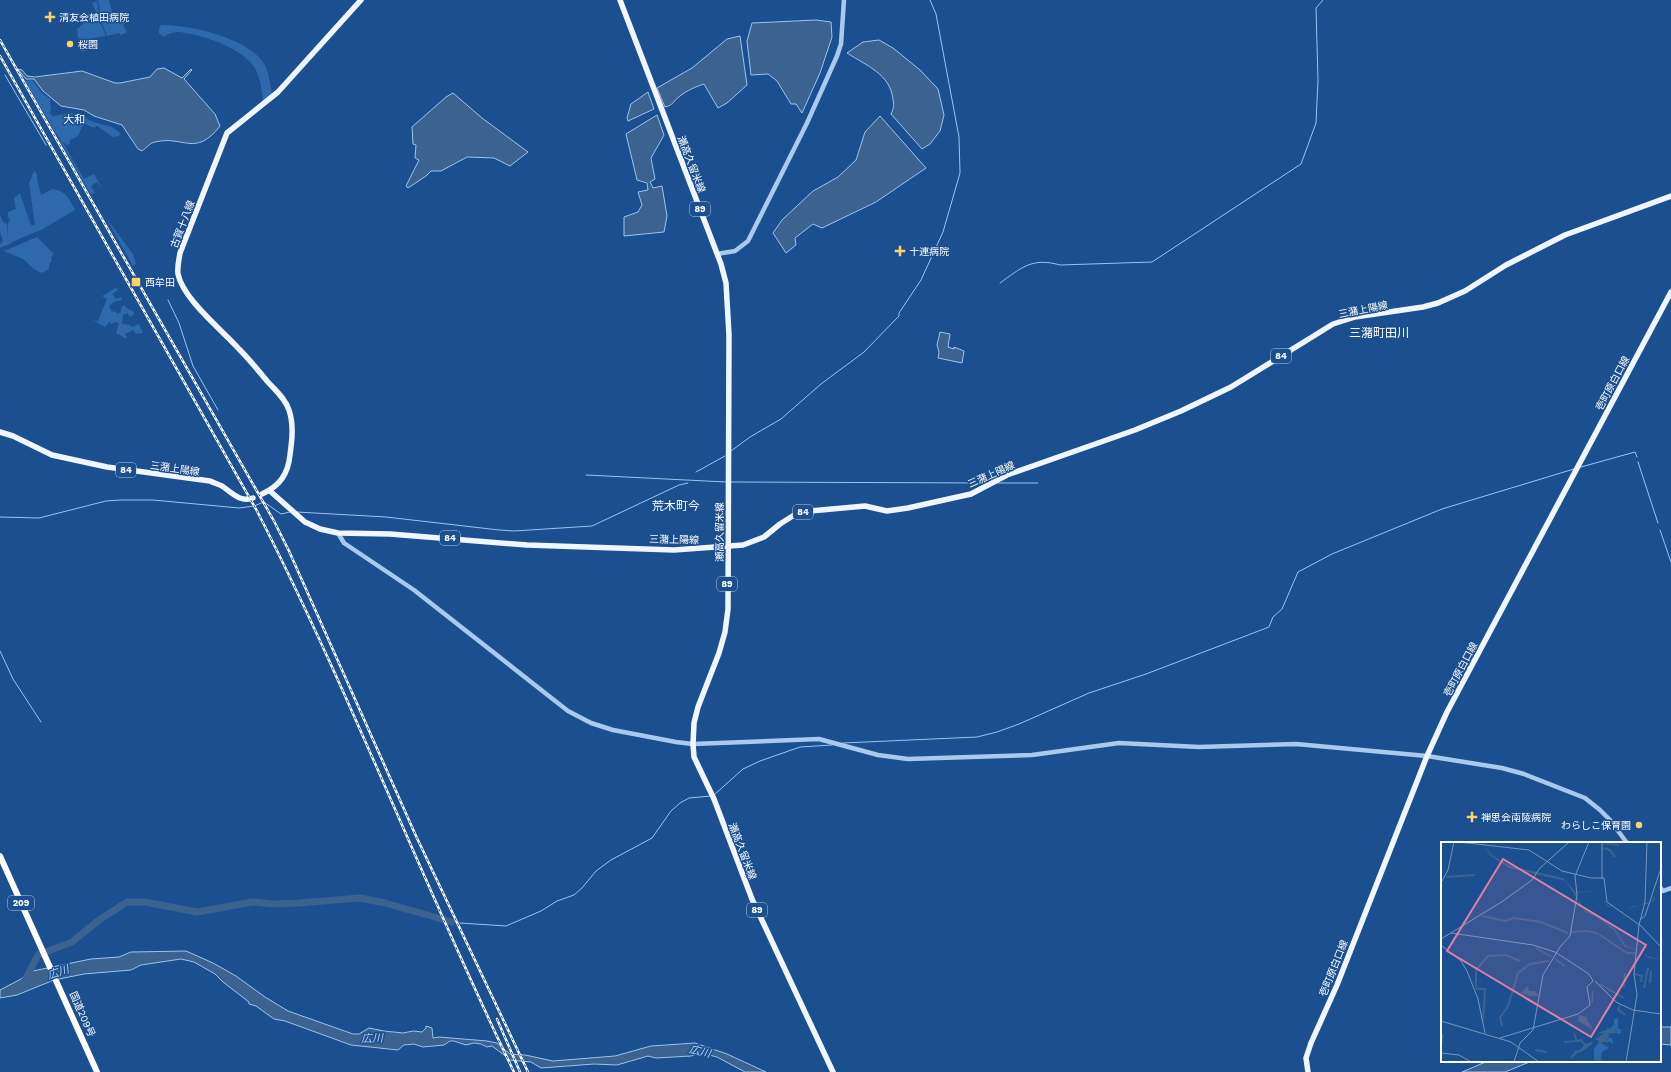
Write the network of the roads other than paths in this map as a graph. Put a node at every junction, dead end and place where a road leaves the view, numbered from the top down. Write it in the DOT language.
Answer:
graph roads {
  1 [pos="361,0"];
  2 [pos="620,0"];
  3 [pos="844,0"];
  4 [pos="1671,196"];
  5 [pos="717,254"];
  6 [pos="1671,292"];
  7 [pos="0,432"];
  8 [pos="270,491"];
  9 [pos="262,494"];
  10 [pos="252,498"];
  11 [pos="338,533"];
  12 [pos="728,547"];
  13 [pos="693,744"];
  14 [pos="1427,756"];
  15 [pos="1626,842"];
  16 [pos="0,856"];
  17 [pos="1661,888"];
  18 [pos="1671,888"];
  19 [pos="98,1072"];
  20 [pos="833,1072"];
  21 [pos="1308,1072"];
  1 -- 8 [label="main road, 古賀十八線"];
  2 -- 5 [label="main road, 瀬高久留米線 / 89"];
  3 -- 5 [label="street"];
  4 -- 12 [label="main road, 三潴上陽線 / 84"];
  5 -- 12 [label="main road, 瀬高久留米線 / 89"];
  6 -- 14 [label="main road, 壱町原白口線"];
  7 -- 10 [label="main road, 三潴上陽線 / 84"];
  8 -- 9 [label="main road"];
  8 -- 11 [label="main road, 三潴上陽線 / 84"];
  11 -- 12 [label="main road, 三潴上陽線 / 84"];
  11 -- 13 [label="street"];
  12 -- 13 [label="main road, 瀬高久留米線 / 89"];
  13 -- 14 [label="street"];
  13 -- 20 [label="main road, 瀬高久留米線 / 89"];
  14 -- 15 [label="street"];
  14 -- 21 [label="main road, 壱町原白口線"];
  16 -- 19 [label="highway, 国道209号 / 209"];
  17 -- 18 [label="street"];
}
